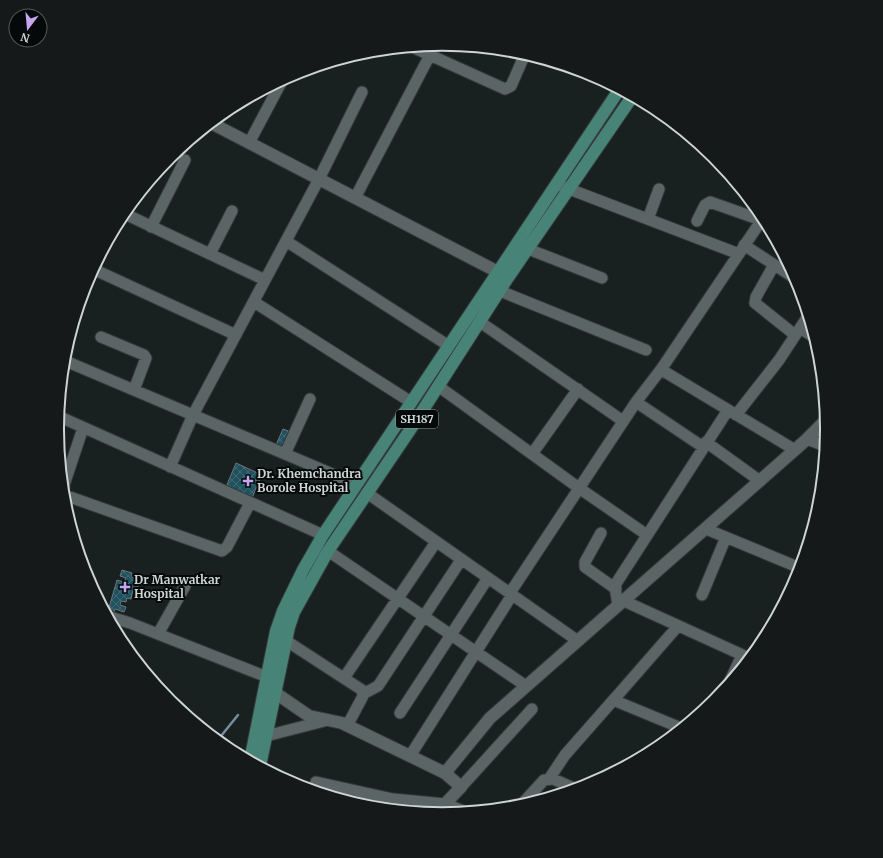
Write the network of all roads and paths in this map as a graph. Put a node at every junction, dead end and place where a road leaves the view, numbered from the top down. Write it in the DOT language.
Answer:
graph roads {
  1 [pos="423,52"];
  2 [pos="430,55"];
  3 [pos="522,60"];
  4 [pos="278,88"];
  5 [pos="362,92"];
  6 [pos="616,94"];
  7 [pos="629,101"];
  8 [pos="216,126"];
  9 [pos="249,143"];
  10 [pos="185,160"];
  11 [pos="319,179"];
  12 [pos="556,184"];
  13 [pos="659,189"];
  14 [pos="568,190"];
  15 [pos="355,198"];
  16 [pos="232,211"];
  17 [pos="754,216"];
  18 [pos="129,217"];
  19 [pos="648,219"];
  20 [pos="697,221"];
  21 [pos="759,224"];
  22 [pos="151,227"];
  23 [pos="286,241"];
  24 [pos="528,249"];
  25 [pos="742,249"];
  26 [pos="210,254"];
  27 [pos="774,265"];
  28 [pos="98,271"];
  29 [pos="498,272"];
  30 [pos="786,272"];
  31 [pos="602,278"];
  32 [pos="265,280"];
  33 [pos="500,291"];
  34 [pos="254,302"];
  35 [pos="480,322"];
  36 [pos="804,322"];
  37 [pos="798,331"];
  38 [pos="236,335"];
  39 [pos="808,335"];
  40 [pos="101,337"];
  41 [pos="449,346"];
  42 [pos="646,350"];
  43 [pos="70,363"];
  44 [pos="662,368"];
  45 [pos="438,386"];
  46 [pos="578,389"];
  47 [pos="134,390"];
  48 [pos="310,399"];
  49 [pos="411,402"];
  50 [pos="636,402"];
  51 [pos="732,412"];
  52 [pos="193,415"];
  53 [pos="64,419"];
  54 [pos="623,421"];
  55 [pos="820,426"];
  56 [pos="83,428"];
  57 [pos="807,439"];
  58 [pos="705,444"];
  59 [pos="819,444"];
  60 [pos="795,450"];
  61 [pos="285,454"];
  62 [pos="532,454"];
  63 [pos="170,467"];
  64 [pos="67,478"];
  65 [pos="760,481"];
  66 [pos="356,484"];
  67 [pos="579,488"];
  68 [pos="367,494"];
  69 [pos="70,497"];
  70 [pos="250,503"];
  71 [pos="706,529"];
  72 [pos="601,533"];
  73 [pos="647,534"];
  74 [pos="323,535"];
  75 [pos="726,537"];
  76 [pos="436,542"];
  77 [pos="328,550"];
  78 [pos="461,560"];
  79 [pos="794,565"];
  80 [pos="488,578"];
  81 [pos="184,586"];
  82 [pos="616,589"];
  83 [pos="511,594"];
  84 [pos="702,595"];
  85 [pos="398,599"];
  86 [pos="621,603"];
  87 [pos="425,617"];
  88 [pos="114,619"];
  89 [pos="678,626"];
  90 [pos="158,634"];
  91 [pos="452,636"];
  92 [pos="285,640"];
  93 [pos="578,641"];
  94 [pos="475,652"];
  95 [pos="744,655"];
  96 [pos="267,677"];
  97 [pos="344,678"];
  98 [pos="526,686"];
  99 [pos="274,692"];
  100 [pos="363,694"];
  101 [pos="616,697"];
  102 [pos="532,708"];
  103 [pos="400,713"];
  104 [pos="328,720"];
  105 [pos="347,726"];
  106 [pos="676,726"];
  107 [pos="266,736"];
  108 [pos="251,755"];
  109 [pos="410,756"];
  110 [pos="261,761"];
  111 [pos="445,773"];
  112 [pos="548,779"];
  113 [pos="316,782"];
  114 [pos="567,785"];
  115 [pos="460,786"];
  116 [pos="528,797"];
  117 [pos="445,804"];
  118 [pos="400,805"];
  119 [pos="404,805"];
  120 [pos="451,807"];
  1 -- 2 [label="street"];
  2 -- 3 [label="street"];
  2 -- 15 [label="street"];
  4 -- 9 [label="street"];
  5 -- 11 [label="street"];
  6 -- 12 [label="main road, SH187"];
  7 -- 14 [label="main road, SH187"];
  8 -- 9 [label="street"];
  9 -- 11 [label="street"];
  10 -- 22 [label="street"];
  11 -- 15 [label="street"];
  11 -- 23 [label="street"];
  12 -- 14 [label="street"];
  12 -- 29 [label="main road, SH187"];
  13 -- 19 [label="street"];
  14 -- 19 [label="street"];
  14 -- 24 [label="main road, SH187"];
  15 -- 29 [label="street"];
  16 -- 26 [label="street"];
  17 -- 20 [label="street"];
  18 -- 22 [label="street"];
  19 -- 25 [label="street"];
  21 -- 25 [label="street"];
  22 -- 26 [label="street"];
  23 -- 32 [label="street"];
  23 -- 41 [label="street"];
  24 -- 31 [label="street"];
  24 -- 33 [label="main road, SH187"];
  25 -- 27 [label="street"];
  25 -- 44 [label="street"];
  26 -- 32 [label="street"];
  27 -- 30 [label="street"];
  27 -- 37 [label="street"];
  28 -- 38 [label="street"];
  29 -- 41 [label="main road, SH187"];
  32 -- 34 [label="street"];
  33 -- 35 [label="main road, SH187"];
  33 -- 42 [label="street"];
  34 -- 38 [label="street"];
  34 -- 49 [label="street"];
  35 -- 45 [label="main road, SH187"];
  35 -- 46 [label="street"];
  36 -- 37 [label="street"];
  37 -- 39 [label="street"];
  37 -- 51 [label="street"];
  38 -- 52 [label="street"];
  40 -- 47 [label="street"];
  41 -- 49 [label="main road, SH187"];
  43 -- 47 [label="street"];
  44 -- 50 [label="street"];
  44 -- 51 [label="street"];
  45 -- 62 [label="street"];
  45 -- 68 [label="main road, SH187"];
  46 -- 54 [label="street"];
  46 -- 62 [label="street"];
  47 -- 52 [label="street"];
  48 -- 61 [label="street"];
  49 -- 66 [label="main road, SH187"];
  50 -- 54 [label="street"];
  50 -- 58 [label="street"];
  51 -- 58 [label="street"];
  51 -- 60 [label="street"];
  52 -- 61 [label="street"];
  52 -- 63 [label="street"];
  53 -- 56 [label="street"];
  54 -- 67 [label="street"];
  55 -- 57 [label="street"];
  56 -- 63 [label="street"];
  56 -- 64 [label="street"];
  57 -- 59 [label="street"];
  57 -- 60 [label="street"];
  58 -- 65 [label="street"];
  58 -- 73 [label="street"];
  60 -- 65 [label="street"];
  61 -- 66 [label="street"];
  62 -- 67 [label="street"];
  63 -- 70 [label="street"];
  65 -- 71 [label="street"];
  66 -- 74 [label="main road, SH187"];
  67 -- 73 [label="street"];
  67 -- 83 [label="street"];
  68 -- 76 [label="street"];
  68 -- 77 [label="main road, SH187"];
  69 -- 70 [label="street"];
  70 -- 74 [label="street"];
  71 -- 75 [label="street"];
  71 -- 86 [label="street"];
  72 -- 82 [label="street"];
  73 -- 82 [label="street"];
  74 -- 96 [label="main road, SH187"];
  75 -- 79 [label="street"];
  75 -- 84 [label="street"];
  76 -- 78 [label="street"];
  76 -- 85 [label="street"];
  77 -- 85 [label="street"];
  77 -- 92 [label="main road, SH187"];
  78 -- 80 [label="street"];
  78 -- 87 [label="street"];
  80 -- 83 [label="street"];
  80 -- 91 [label="street"];
  81 -- 90 [label="street"];
  82 -- 86 [label="street"];
  83 -- 93 [label="street"];
  83 -- 94 [label="street"];
  85 -- 87 [label="street"];
  85 -- 97 [label="street"];
  86 -- 89 [label="street"];
  86 -- 93 [label="street"];
  87 -- 91 [label="street"];
  87 -- 100 [label="street"];
  88 -- 90 [label="street"];
  89 -- 95 [label="street"];
  89 -- 101 [label="street"];
  90 -- 96 [label="street"];
  91 -- 94 [label="street"];
  91 -- 103 [label="street"];
  92 -- 97 [label="street"];
  92 -- 99 [label="main road, SH187"];
  93 -- 98 [label="street"];
  94 -- 98 [label="street"];
  94 -- 109 [label="street"];
  96 -- 108 [label="main road, SH187"];
  97 -- 100 [label="street"];
  98 -- 111 [label="street"];
  99 -- 104 [label="street"];
  99 -- 107 [label="main road, SH187"];
  100 -- 105 [label="street"];
  101 -- 106 [label="street"];
  101 -- 112 [label="street"];
  102 -- 115 [label="street"];
  104 -- 105 [label="street"];
  104 -- 107 [label="street"];
  105 -- 109 [label="street"];
  107 -- 110 [label="main road, SH187"];
  109 -- 111 [label="street"];
  111 -- 115 [label="street"];
  112 -- 114 [label="street"];
  112 -- 116 [label="street"];
  113 -- 118 [label="street"];
  115 -- 117 [label="street"];
  117 -- 119 [label="street"];
  117 -- 120 [label="street"];
}
